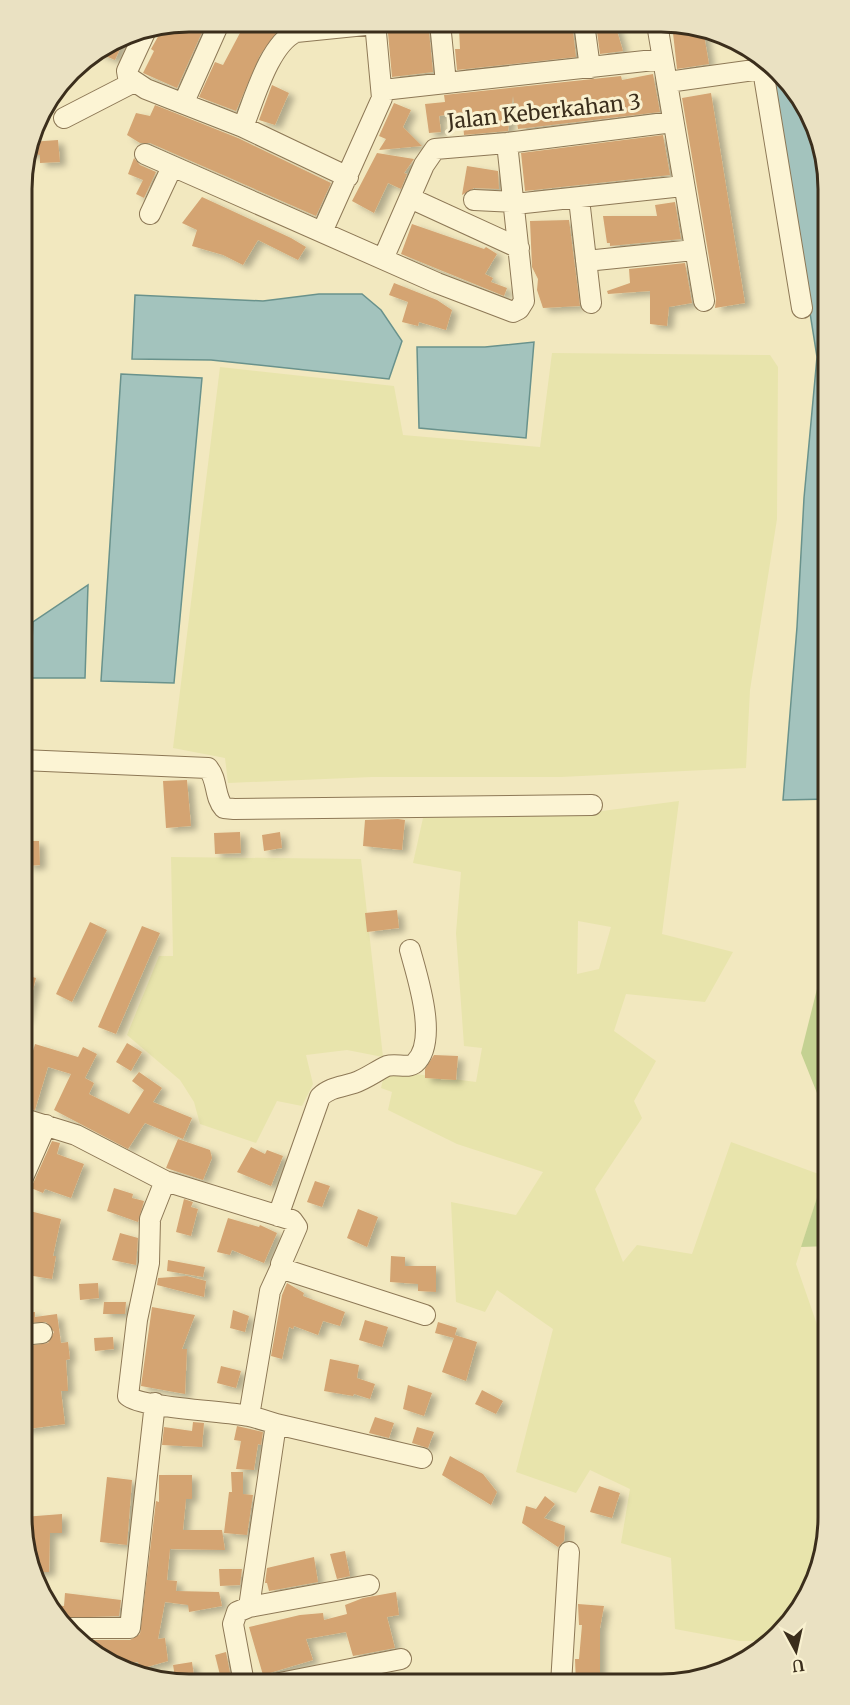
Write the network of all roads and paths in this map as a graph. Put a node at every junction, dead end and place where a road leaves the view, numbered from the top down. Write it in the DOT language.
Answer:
graph roads {
  1 [pos="215,32"];
  2 [pos="304,32"];
  3 [pos="376,32"];
  4 [pos="441,32"];
  5 [pos="585,32"];
  6 [pos="658,32"];
  7 [pos="142,39"];
  8 [pos="663,59"];
  9 [pos="759,66"];
  10 [pos="590,68"];
  11 [pos="768,74"];
  12 [pos="134,82"];
  13 [pos="668,82"];
  14 [pos="446,83"];
  15 [pos="383,90"];
  16 [pos="184,102"];
  17 [pos="64,118"];
  18 [pos="673,122"];
  19 [pos="243,126"];
  20 [pos="507,143"];
  21 [pos="145,154"];
  22 [pos="172,167"];
  23 [pos="348,177"];
  24 [pos="683,186"];
  25 [pos="410,198"];
  26 [pos="579,199"];
  27 [pos="474,200"];
  28 [pos="515,203"];
  29 [pos="150,214"];
  30 [pos="322,232"];
  31 [pos="519,248"];
  32 [pos="694,250"];
  33 [pos="383,259"];
  34 [pos="586,261"];
  35 [pos="704,301"];
  36 [pos="591,303"];
  37 [pos="802,308"];
  38 [pos="32,760"];
  39 [pos="592,805"];
  40 [pos="410,950"];
  41 [pos="32,1121"];
  42 [pos="46,1125"];
  43 [pos="32,1157"];
  44 [pos="165,1181"];
  45 [pos="278,1216"];
  46 [pos="281,1267"];
  47 [pos="425,1315"];
  48 [pos="42,1333"];
  49 [pos="32,1334"];
  50 [pos="155,1403"];
  51 [pos="249,1416"];
  52 [pos="276,1424"];
  53 [pos="422,1458"];
  54 [pos="569,1552"];
  55 [pos="369,1585"];
  56 [pos="249,1607"];
  57 [pos="79,1628"];
  58 [pos="401,1659"];
  59 [pos="242,1674"];
  60 [pos="325,1674"];
  61 [pos="562,1674"];
  1 -- 16 [label="street"];
  2 -- 19 [label="street"];
  3 -- 15 [label="street"];
  4 -- 14 [label="street"];
  5 -- 10 [label="street"];
  6 -- 8 [label="street"];
  7 -- 12 [label="street"];
  8 -- 10 [label="street"];
  8 -- 13 [label="street"];
  9 -- 13 [label="street"];
  10 -- 14 [label="street"];
  11 -- 37 [label="street"];
  12 -- 16 [label="street"];
  12 -- 17 [label="street"];
  13 -- 18 [label="street"];
  14 -- 15 [label="street"];
  15 -- 23 [label="street"];
  16 -- 19 [label="street"];
  18 -- 20 [label="street, Jalan Keberkahan 3"];
  18 -- 24 [label="street"];
  19 -- 23 [label="street"];
  20 -- 25 [label="street, Jalan Keberkahan 3"];
  20 -- 28 [label="street"];
  21 -- 22 [label="street"];
  22 -- 29 [label="street"];
  22 -- 30 [label="street"];
  23 -- 30 [label="street"];
  24 -- 26 [label="street"];
  24 -- 32 [label="street"];
  25 -- 31 [label="street"];
  25 -- 33 [label="street, Jalan Keberkahan 3"];
  26 -- 28 [label="street"];
  26 -- 34 [label="street"];
  27 -- 28 [label="street"];
  28 -- 31 [label="street"];
  30 -- 33 [label="street"];
  31 -- 33 [label="street"];
  32 -- 34 [label="street"];
  32 -- 35 [label="street"];
  34 -- 36 [label="street"];
  38 -- 39 [label="street"];
  40 -- 45 [label="street"];
  41 -- 42 [label="street"];
  42 -- 43 [label="street"];
  42 -- 44 [label="street"];
  44 -- 45 [label="street"];
  44 -- 50 [label="street"];
  45 -- 46 [label="street"];
  46 -- 47 [label="street"];
  46 -- 51 [label="street"];
  48 -- 49 [label="street"];
  50 -- 51 [label="street"];
  50 -- 57 [label="street"];
  51 -- 52 [label="street"];
  52 -- 53 [label="street"];
  52 -- 56 [label="street"];
  54 -- 61 [label="street"];
  55 -- 56 [label="street"];
  56 -- 59 [label="street"];
  58 -- 60 [label="street"];
}
